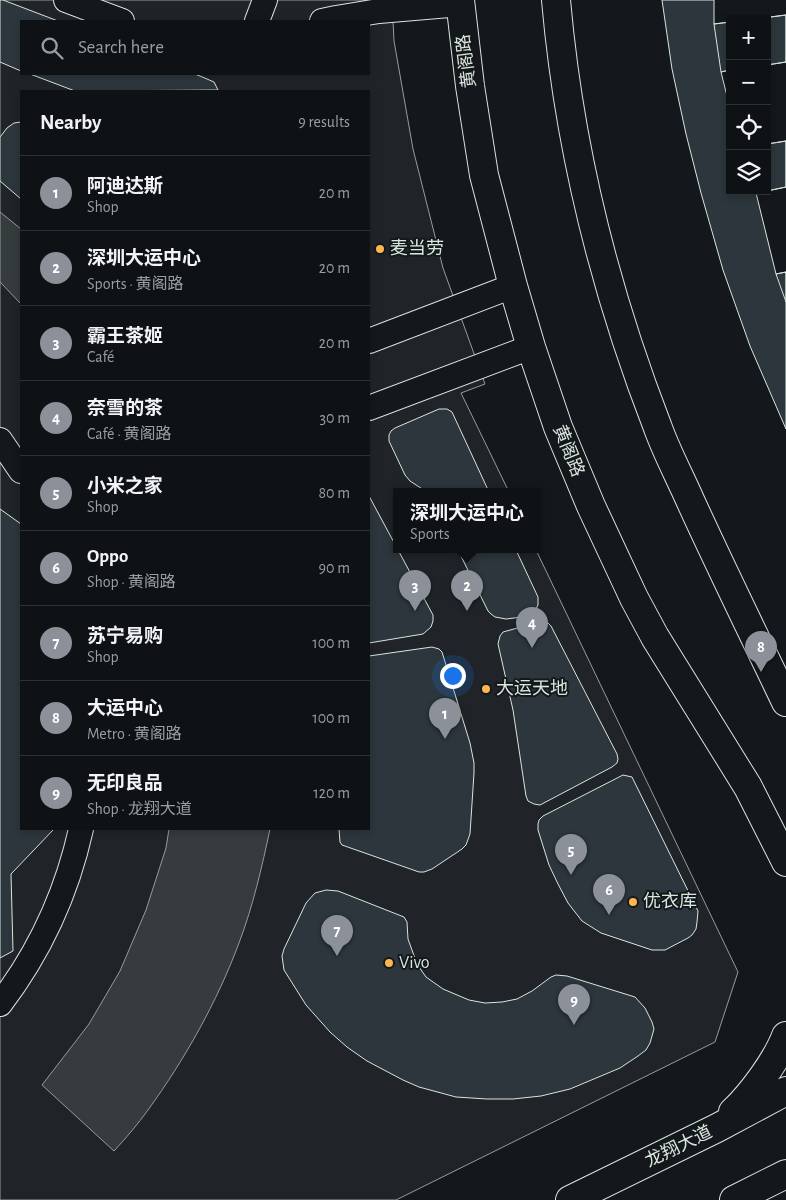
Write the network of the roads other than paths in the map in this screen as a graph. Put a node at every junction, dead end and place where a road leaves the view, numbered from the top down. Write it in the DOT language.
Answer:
graph roads {
  1 [pos="66,0"];
  2 [pos="265,0"];
  3 [pos="556,0"];
  4 [pos="461,2"];
  5 [pos="119,20"];
  6 [pos="257,20"];
  7 [pos="327,20"];
  8 [pos="513,286"];
  9 [pos="370,341"];
  10 [pos="531,347"];
  11 [pos="370,408"];
  12 [pos="0,440"];
  13 [pos="20,470"];
  14 [pos="786,702"];
  15 [pos="81,830"];
  16 [pos="786,862"];
  17 [pos="0,1004"];
  18 [pos="786,1036"];
  19 [pos="786,1091"];
  20 [pos="717,1128"];
  21 [pos="779,1180"];
  22 [pos="570,1200"];
  23 [pos="734,1200"];
  1 -- 5 [label="lane"];
  2 -- 6 [label="lane"];
  3 -- 14 [label="main road"];
  4 -- 7 [label="lane"];
  4 -- 8 [label="main road, 黄阁路"];
  8 -- 9 [label="lane"];
  8 -- 10 [label="main road, 黄阁路"];
  10 -- 11 [label="lane"];
  10 -- 16 [label="main road, 黄阁路"];
  12 -- 13 [label="lane"];
  15 -- 17 [label="lane"];
  18 -- 20 [label="main road"];
  19 -- 20 [label="main road, 龙翔大道"];
  20 -- 22 [label="main road, 龙翔大道"];
  21 -- 23 [label="main road"];
}
